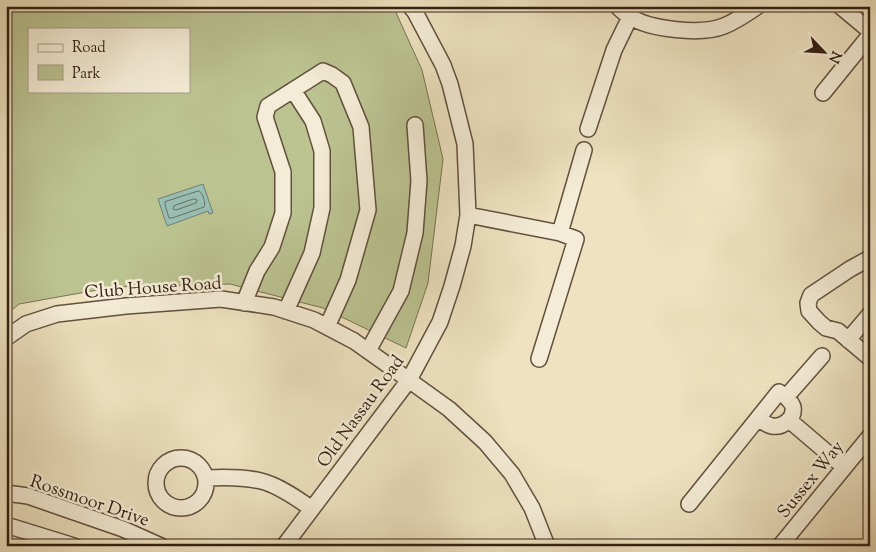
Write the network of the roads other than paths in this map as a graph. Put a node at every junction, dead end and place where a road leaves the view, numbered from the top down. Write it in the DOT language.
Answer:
graph roads {
  1 [pos="617,6"];
  2 [pos="758,6"];
  3 [pos="840,6"];
  4 [pos="416,8"];
  5 [pos="630,17"];
  6 [pos="870,31"];
  7 [pos="870,36"];
  8 [pos="293,90"];
  9 [pos="823,94"];
  10 [pos="415,125"];
  11 [pos="588,129"];
  12 [pos="584,150"];
  13 [pos="468,215"];
  14 [pos="560,233"];
  15 [pos="870,258"];
  16 [pos="244,303"];
  17 [pos="286,311"];
  18 [pos="870,314"];
  19 [pos="327,327"];
  20 [pos="6,338"];
  21 [pos="848,340"];
  22 [pos="368,351"];
  23 [pos="822,356"];
  24 [pos="870,358"];
  25 [pos="539,359"];
  26 [pos="408,380"];
  27 [pos="786,397"];
  28 [pos="758,418"];
  29 [pos="789,420"];
  30 [pos="870,436"];
  31 [pos="844,467"];
  32 [pos="206,478"];
  33 [pos="6,493"];
  34 [pos="688,504"];
  35 [pos="312,509"];
  36 [pos="6,525"];
  37 [pos="74,546"];
  38 [pos="161,546"];
  39 [pos="284,546"];
  40 [pos="547,546"];
  41 [pos="780,546"];
  1 -- 5 [label="street"];
  2 -- 5 [label="street"];
  3 -- 6 [label="street"];
  4 -- 13 [label="street, Old Nassau Road"];
  5 -- 11 [label="street"];
  7 -- 9 [label="street"];
  8 -- 16 [label="street"];
  8 -- 17 [label="street"];
  8 -- 19 [label="street"];
  10 -- 22 [label="street"];
  12 -- 14 [label="street"];
  13 -- 14 [label="street"];
  13 -- 26 [label="street, Old Nassau Road"];
  14 -- 25 [label="street"];
  15 -- 21 [label="street"];
  16 -- 17 [label="street, Club House Road"];
  16 -- 20 [label="street, Club House Road"];
  17 -- 19 [label="street, Club House Road"];
  18 -- 21 [label="street"];
  19 -- 22 [label="street, Club House Road"];
  21 -- 24 [label="street"];
  22 -- 26 [label="street, Club House Road"];
  23 -- 27 [label="street"];
  26 -- 35 [label="street, Old Nassau Road"];
  26 -- 40 [label="street"];
  27 -- 28 [label="street"];
  27 -- 29 [label="street"];
  28 -- 29 [label="street"];
  28 -- 34 [label="street"];
  29 -- 31 [label="street"];
  30 -- 31 [label="street, Sussex Way"];
  31 -- 41 [label="street, Sussex Way"];
  32 -- 35 [label="street"];
  33 -- 38 [label="street, Rossmoor Drive"];
  35 -- 39 [label="street, Old Nassau Road"];
  36 -- 37 [label="street"];
}
